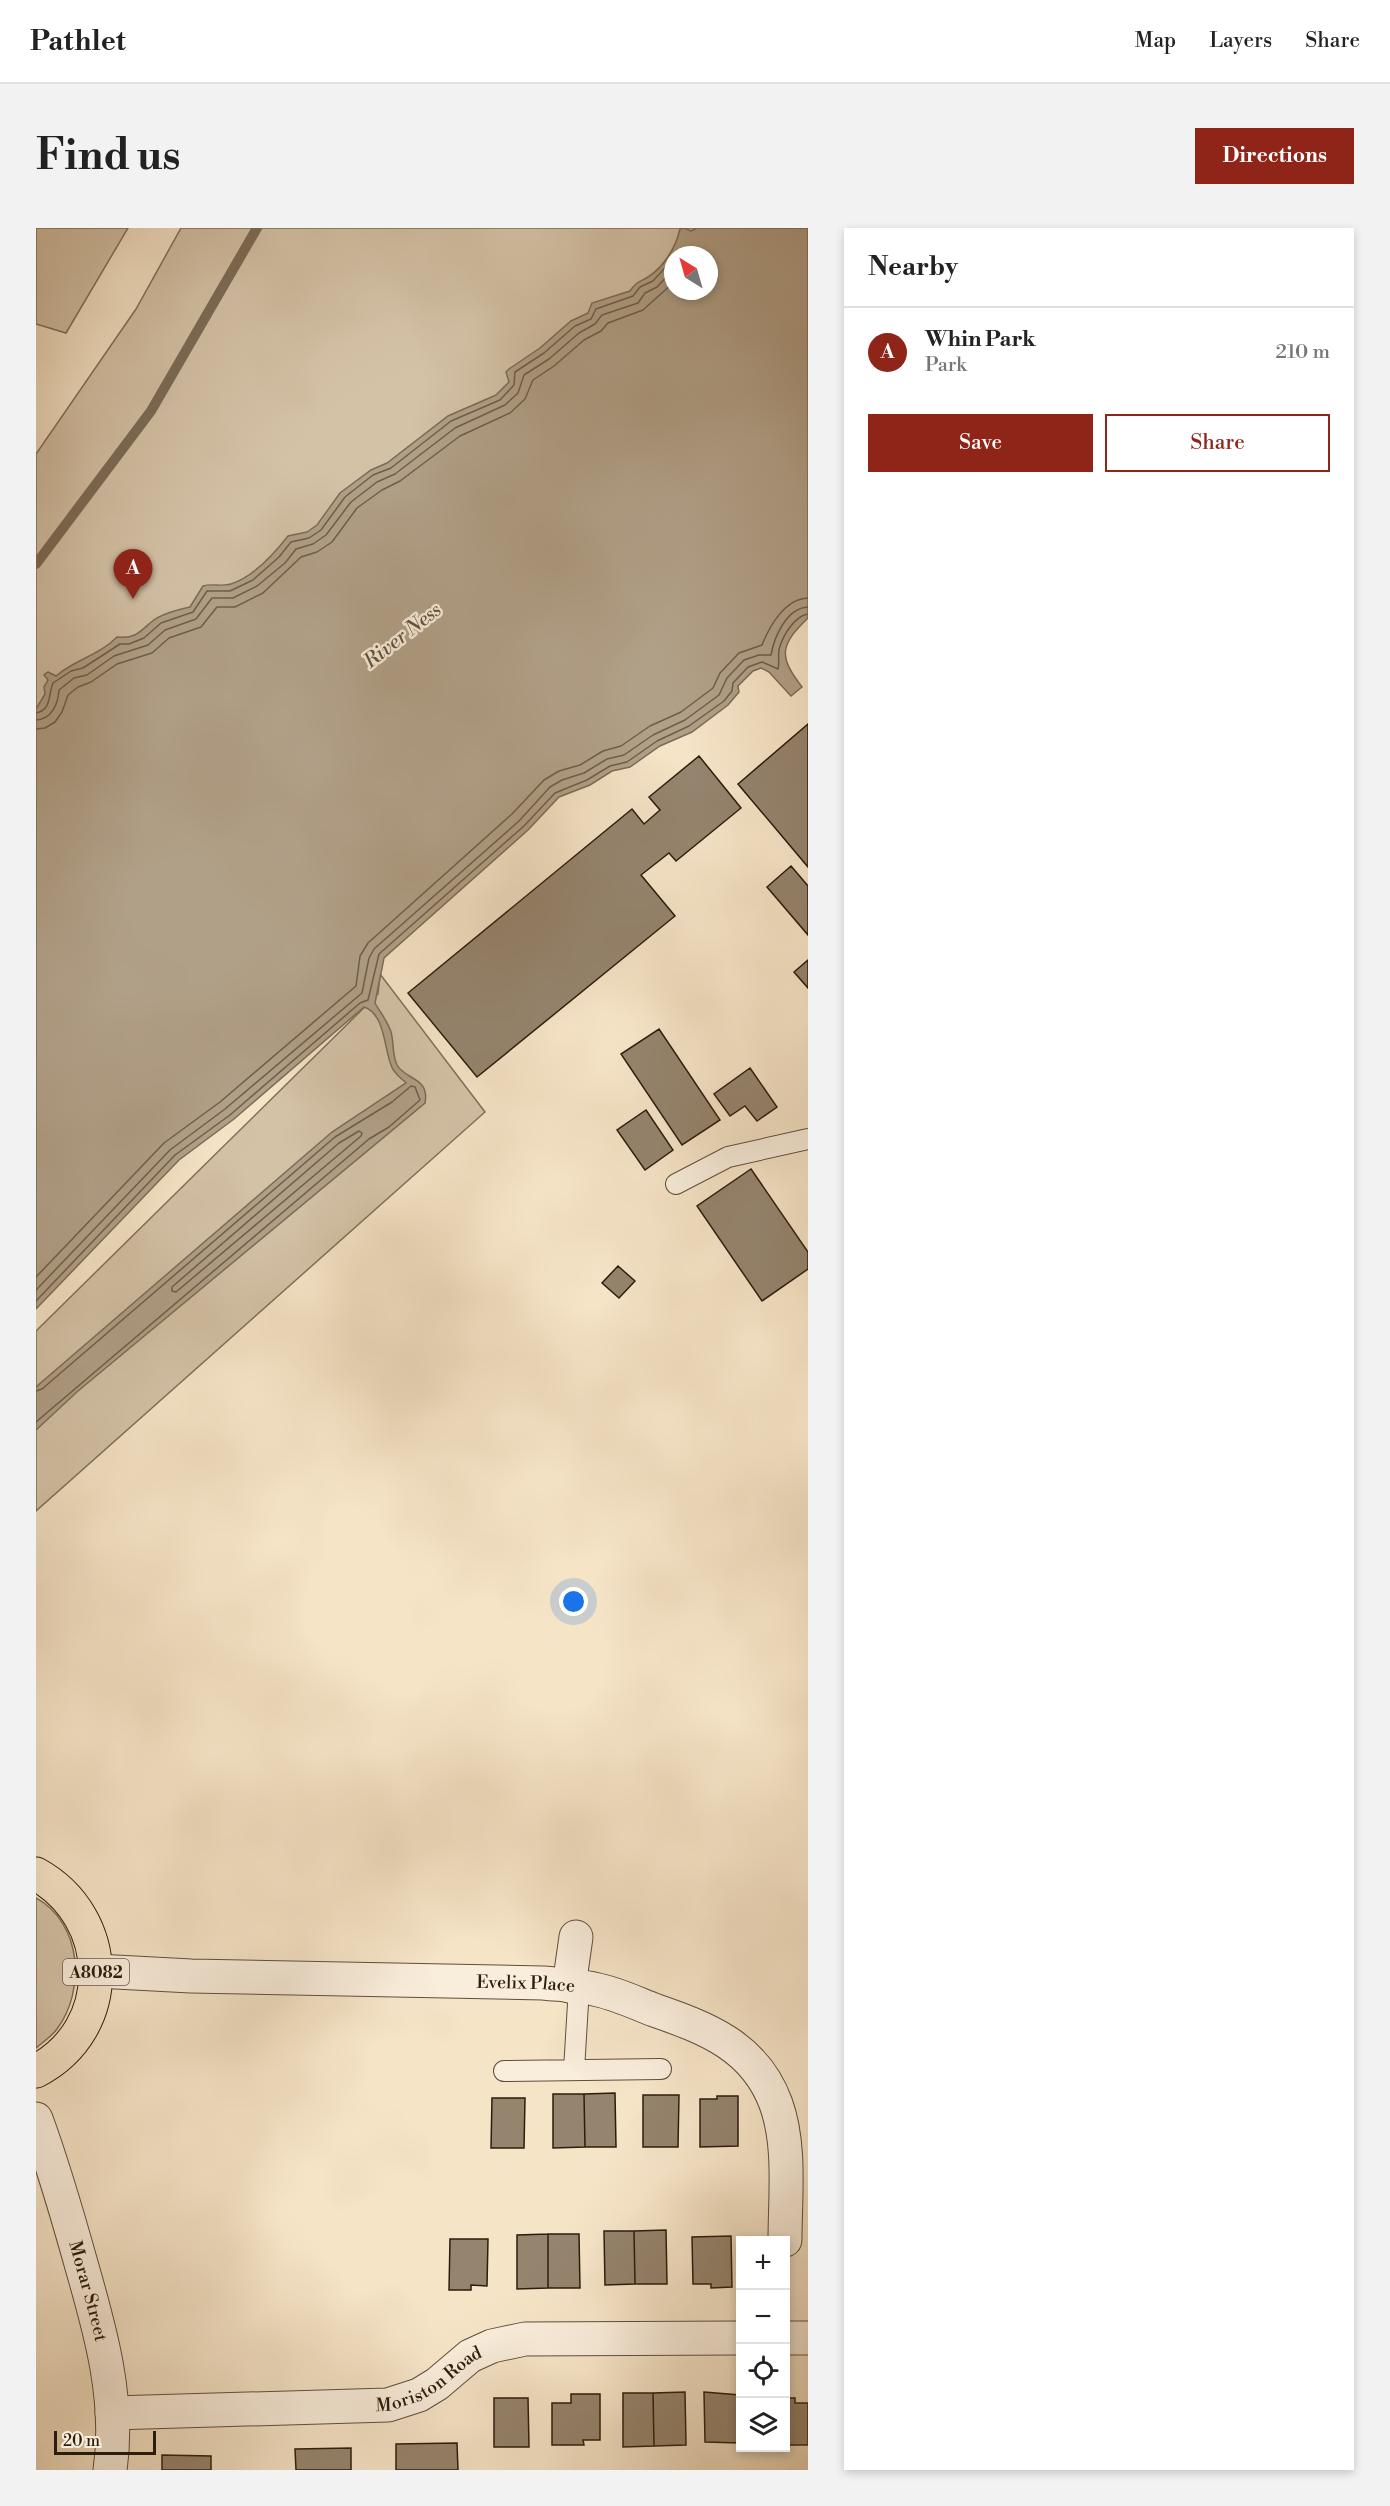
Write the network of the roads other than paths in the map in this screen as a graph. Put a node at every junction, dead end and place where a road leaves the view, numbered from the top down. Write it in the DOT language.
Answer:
graph roads {
  1 [pos="808,1139"];
  2 [pos="676,1184"];
  3 [pos="36,1874"];
  4 [pos="576,1937"];
  5 [pos="97,1971"];
  6 [pos="574,1987"];
  7 [pos="661,2069"];
  8 [pos="574,2070"];
  9 [pos="36,2071"];
  10 [pos="504,2071"];
  11 [pos="36,2118"];
  12 [pos="785,2236"];
  13 [pos="736,2338"];
  14 [pos="790,2338"];
  15 [pos="808,2338"];
  16 [pos="112,2413"];
  17 [pos="110,2470"];
  1 -- 2 [label="lane"];
  3 -- 5 [label="main road, A8082"];
  4 -- 6 [label="street"];
  5 -- 6 [label="street, Evelix Place"];
  5 -- 9 [label="main road, A8082"];
  6 -- 8 [label="lane"];
  6 -- 12 [label="street, Evelix Place"];
  7 -- 8 [label="lane"];
  8 -- 10 [label="lane"];
  11 -- 16 [label="street, Morar Street"];
  13 -- 16 [label="street, Moriston Road"];
  14 -- 15 [label="street"];
  16 -- 17 [label="street, Morar Street"];
}
